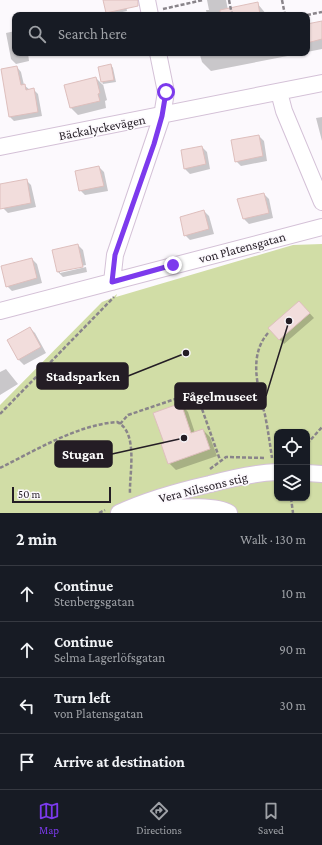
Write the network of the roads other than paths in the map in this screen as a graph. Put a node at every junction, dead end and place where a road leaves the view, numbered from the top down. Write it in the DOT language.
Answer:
graph roads {
  1 [pos="159,56"];
  2 [pos="322,83"];
  3 [pos="279,92"];
  4 [pos="162,116"];
  5 [pos="0,147"];
  6 [pos="322,202"];
  7 [pos="322,227"];
  8 [pos="112,282"];
  9 [pos="0,311"];
  10 [pos="274,465"];
  11 [pos="310,473"];
  12 [pos="322,474"];
  13 [pos="128,509"];
  14 [pos="229,513"];
  1 -- 4 [label="street"];
  2 -- 3 [label="street, Bäckalyckevägen"];
  3 -- 4 [label="street, Bäckalyckevägen"];
  3 -- 6 [label="street"];
  4 -- 5 [label="street, Bäckalyckevägen"];
  4 -- 8 [label="street"];
  7 -- 8 [label="street, von Platensgatan"];
  8 -- 9 [label="street, von Platensgatan"];
  10 -- 13 [label="street, Vera Nilssons stig"];
  11 -- 12 [label="street"];
  13 -- 14 [label="street"];
}
